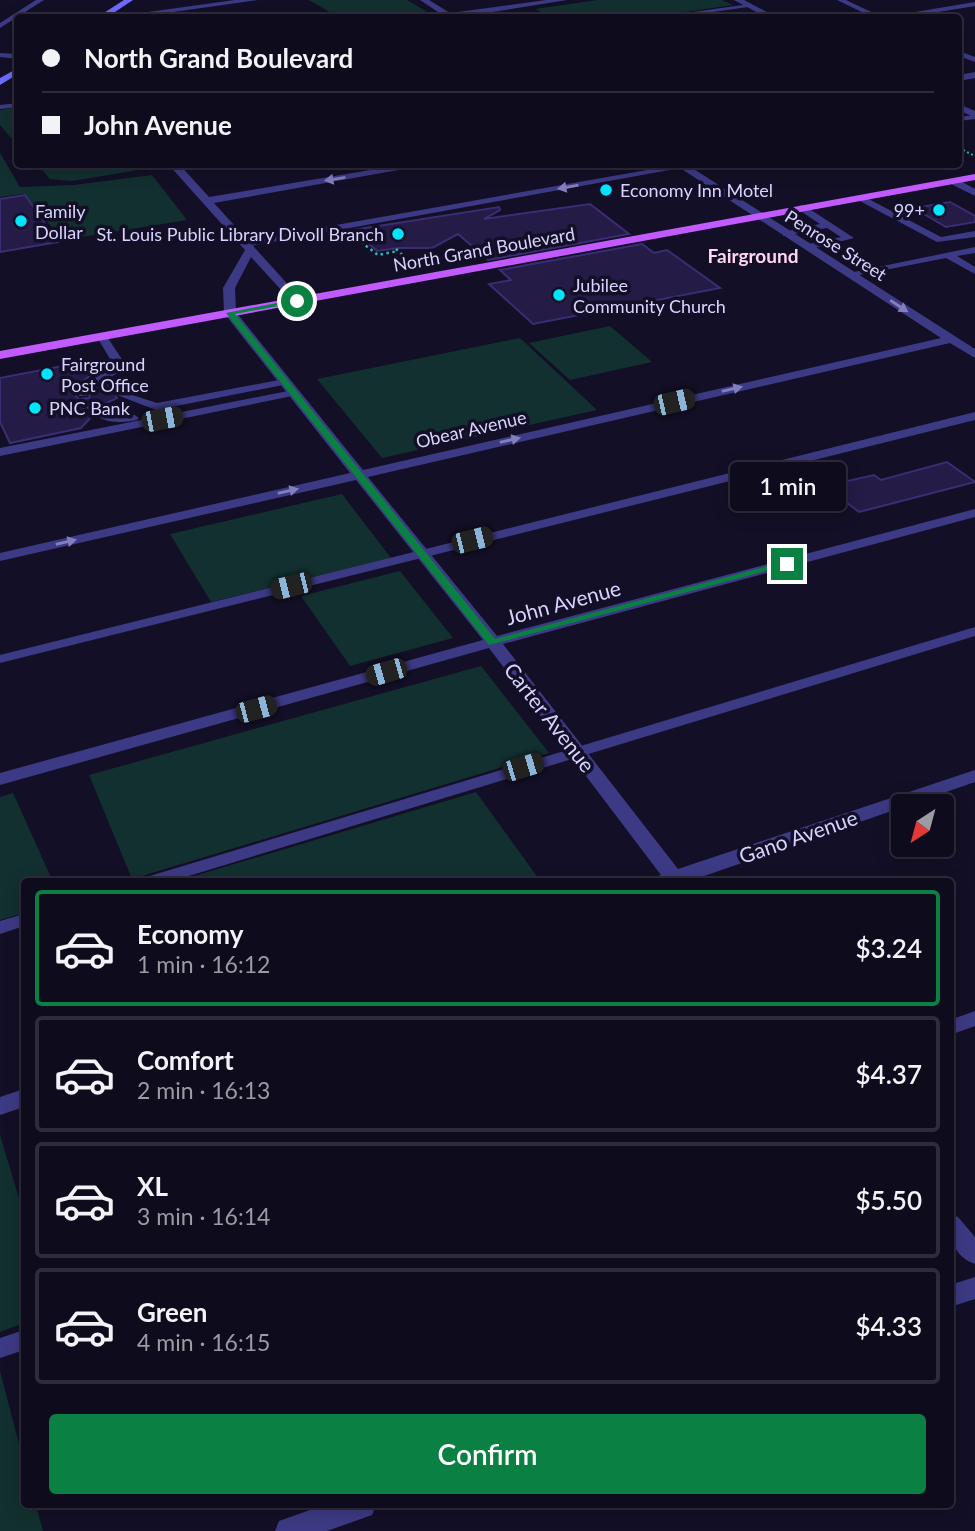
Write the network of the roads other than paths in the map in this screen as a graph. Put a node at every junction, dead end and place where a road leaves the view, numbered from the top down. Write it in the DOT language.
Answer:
graph roads {
  1 [pos="41,0"];
  2 [pos="129,0"];
  3 [pos="254,0"];
  4 [pos="424,0"];
  5 [pos="563,0"];
  6 [pos="738,0"];
  7 [pos="840,0"];
  8 [pos="941,0"];
  9 [pos="239,1"];
  10 [pos="975,4"];
  11 [pos="748,5"];
  12 [pos="957,7"];
  13 [pos="19,14"];
  14 [pos="106,14"];
  15 [pos="139,14"];
  16 [pos="447,14"];
  17 [pos="464,14"];
  18 [pos="682,14"];
  19 [pos="766,14"];
  20 [pos="873,14"];
  21 [pos="909,14"];
  22 [pos="176,168"];
  23 [pos="403,168"];
  24 [pos="670,168"];
  25 [pos="684,168"];
  26 [pos="975,177"];
  27 [pos="953,181"];
  28 [pos="975,192"];
  29 [pos="860,198"];
  30 [pos="205,201"];
  31 [pos="802,208"];
  32 [pos="759,216"];
  33 [pos="828,225"];
  34 [pos="786,234"];
  35 [pos="975,234"];
  36 [pos="247,247"];
  37 [pos="807,247"];
  38 [pos="975,250"];
  39 [pos="949,256"];
  40 [pos="975,271"];
  41 [pos="849,274"];
  42 [pos="297,301"];
  43 [pos="230,313"];
  44 [pos="102,337"];
  45 [pos="951,339"];
  46 [pos="975,354"];
  47 [pos="0,355"];
  48 [pos="288,387"];
  49 [pos="246,389"];
  50 [pos="83,394"];
  51 [pos="123,395"];
  52 [pos="92,407"];
  53 [pos="975,416"];
  54 [pos="0,452"];
  55 [pos="358,475"];
  56 [pos="975,513"];
  57 [pos="421,553"];
  58 [pos="0,558"];
  59 [pos="975,632"];
  60 [pos="493,642"];
  61 [pos="0,659"];
  62 [pos="576,751"];
  63 [pos="975,776"];
  64 [pos="0,779"];
  65 [pos="162,878"];
  66 [pos="668,878"];
  67 [pos="679,878"];
  68 [pos="21,921"];
  69 [pos="0,928"];
  70 [pos="975,1018"];
  71 [pos="954,1026"];
  72 [pos="21,1099"];
  73 [pos="0,1106"];
  74 [pos="954,1229"];
  75 [pos="975,1254"];
  76 [pos="975,1287"];
  77 [pos="954,1295"];
  78 [pos="21,1341"];
  79 [pos="0,1348"];
  80 [pos="354,1508"];
  81 [pos="289,1531"];
  1 -- 13 [label="lane"];
  2 -- 14 [label="main road"];
  3 -- 9 [label="street"];
  4 -- 16 [label="street"];
  5 -- 17 [label="street"];
  6 -- 11 [label="street"];
  7 -- 20 [label="lane"];
  8 -- 12 [label="street"];
  9 -- 15 [label="street"];
  10 -- 12 [label="street"];
  11 -- 18 [label="lane"];
  11 -- 19 [label="street"];
  12 -- 21 [label="street"];
  22 -- 30 [label="street"];
  23 -- 30 [label="street, one-way"];
  24 -- 36 [label="lane, one-way"];
  25 -- 32 [label="street, Penrose Street"];
  26 -- 27 [label="main road, North Grand Boulevard"];
  27 -- 28 [label="street"];
  27 -- 29 [label="main road, North Grand Boulevard"];
  29 -- 31 [label="main road, North Grand Boulevard"];
  29 -- 35 [label="lane"];
  30 -- 36 [label="street"];
  31 -- 32 [label="main road, North Grand Boulevard"];
  31 -- 33 [label="lane"];
  32 -- 34 [label="street, Penrose Street"];
  32 -- 42 [label="main road, North Grand Boulevard"];
  33 -- 34 [label="lane"];
  33 -- 37 [label="lane"];
  34 -- 37 [label="street, Penrose Street"];
  36 -- 42 [label="street"];
  36 -- 43 [label="street"];
  37 -- 41 [label="street, Penrose Street"];
  38 -- 39 [label="lane"];
  39 -- 40 [label="lane"];
  39 -- 41 [label="lane"];
  41 -- 45 [label="street, Penrose Street, one-way"];
  42 -- 43 [label="main road, North Grand Boulevard"];
  43 -- 44 [label="main road, North Grand Boulevard"];
  43 -- 48 [label="street, Carter Avenue"];
  44 -- 47 [label="main road, North Grand Boulevard"];
  44 -- 50 [label="lane"];
  45 -- 46 [label="street, Penrose Street"];
  55 -- 45 [label="street, Obear Avenue, one-way"];
  48 -- 49 [label="lane"];
  48 -- 54 [label="lane"];
  48 -- 55 [label="street, Carter Avenue"];
  49 -- 51 [label="lane"];
  49 -- 52 [label="lane"];
  53 -- 57 [label="lane"];
  55 -- 57 [label="street, Carter Avenue"];
  58 -- 55 [label="street, Obear Avenue, one-way"];
  56 -- 60 [label="street, John Avenue"];
  57 -- 60 [label="street, Carter Avenue"];
  57 -- 61 [label="lane"];
  59 -- 62 [label="lane"];
  60 -- 62 [label="street, Carter Avenue"];
  60 -- 64 [label="street, John Avenue"];
  62 -- 65 [label="lane"];
  62 -- 66 [label="street, Carter Avenue"];
  63 -- 67 [label="street, Gano Avenue"];
  68 -- 69 [label="lane"];
  70 -- 71 [label="lane"];
  72 -- 73 [label="street"];
  74 -- 75 [label="street"];
  76 -- 77 [label="street"];
  78 -- 79 [label="lane"];
  80 -- 81 [label="street"];
}
